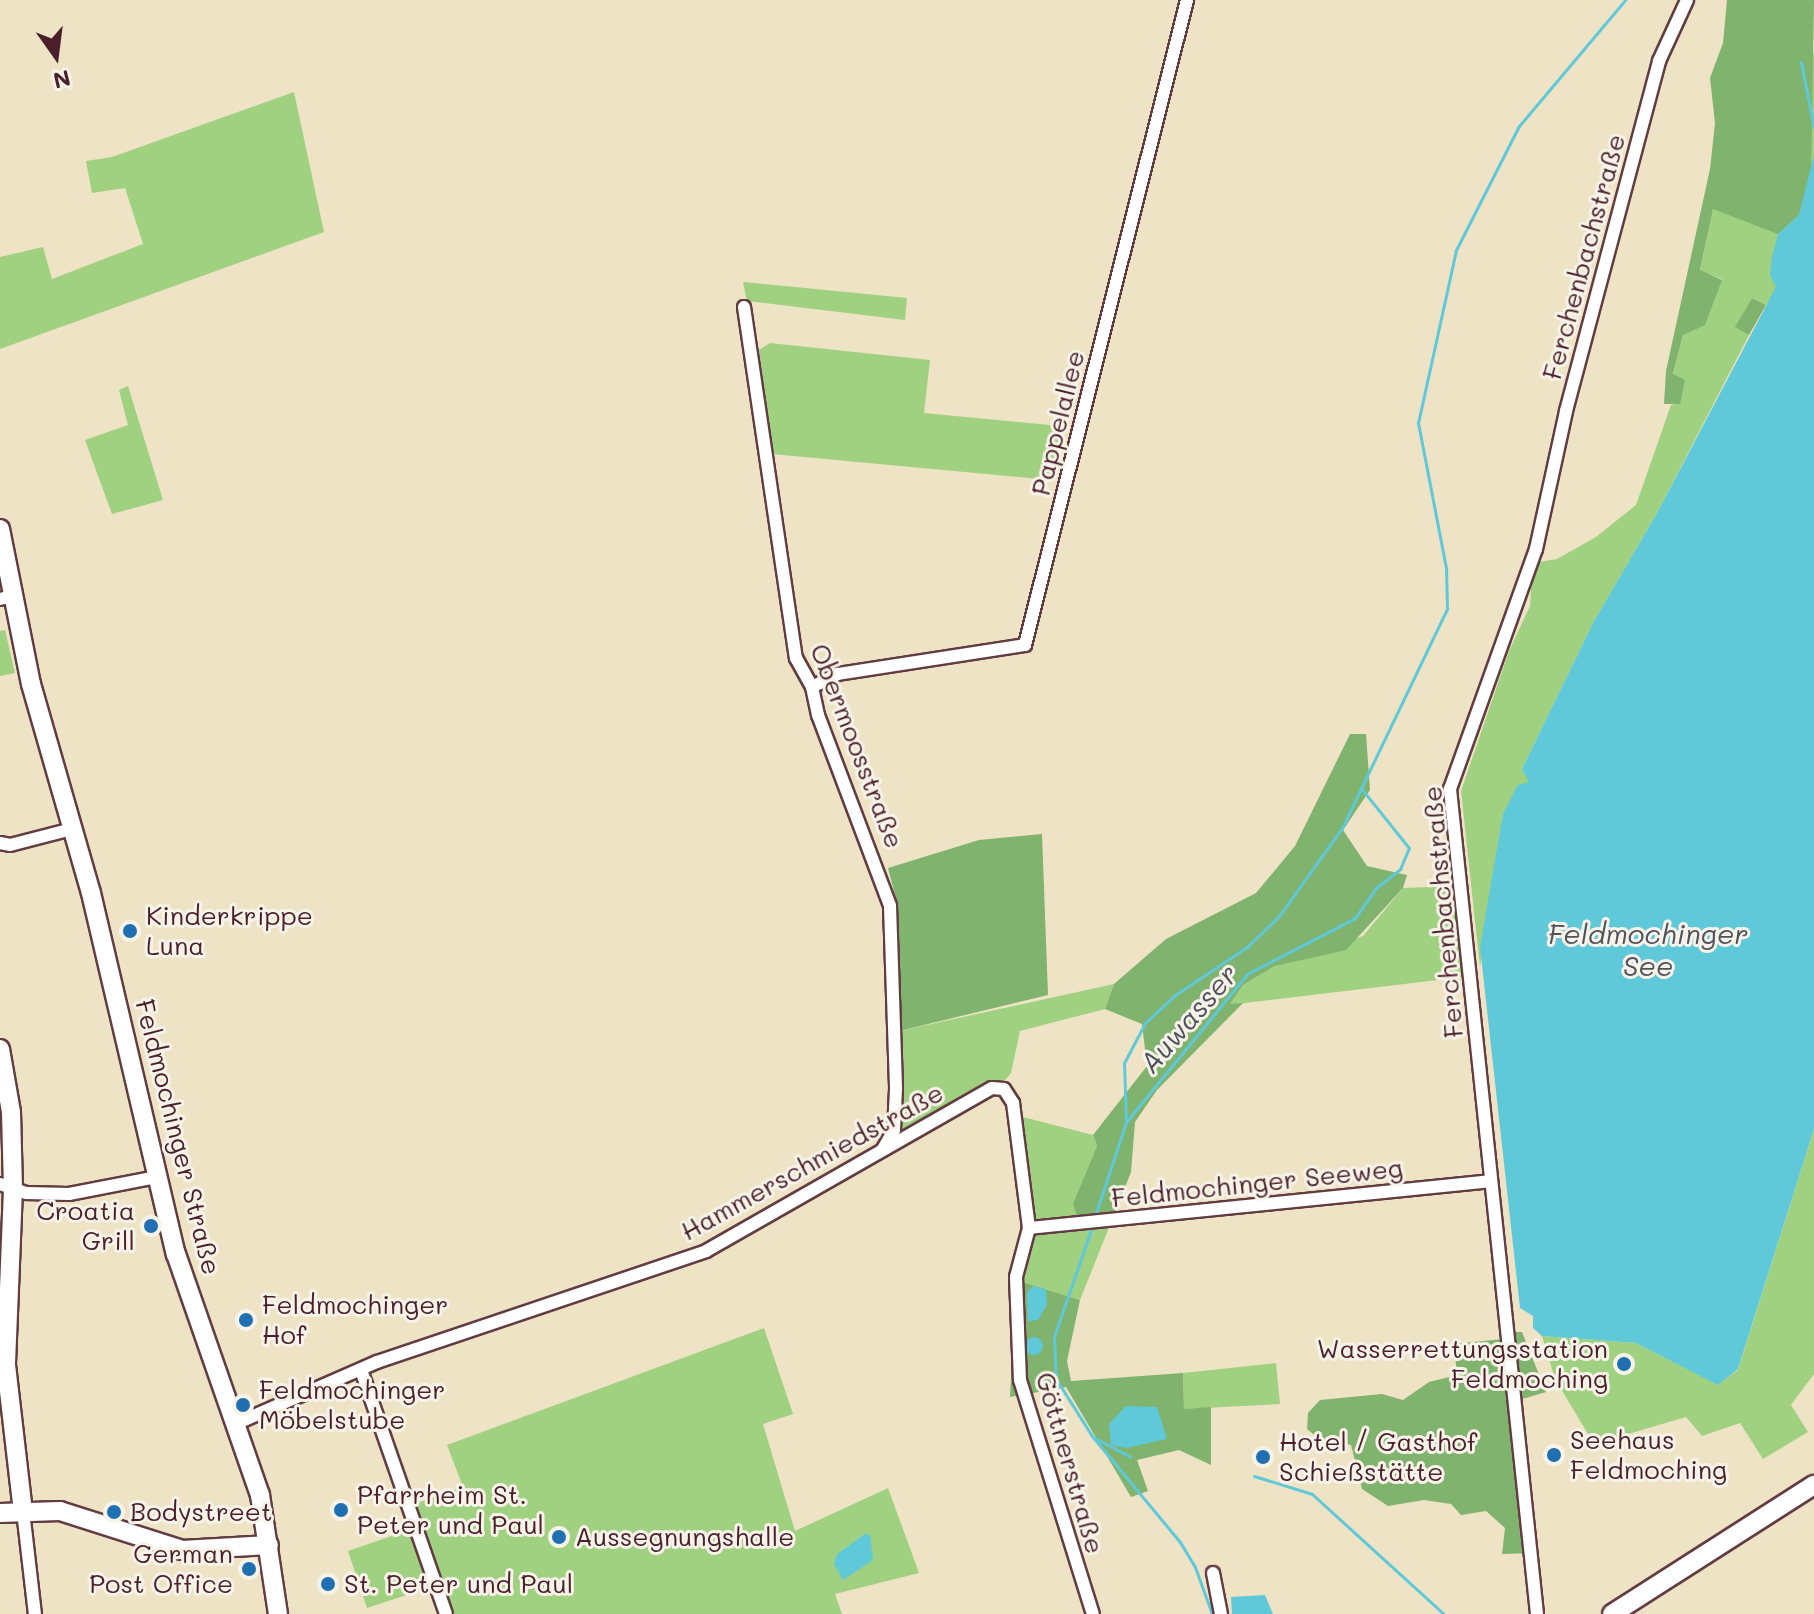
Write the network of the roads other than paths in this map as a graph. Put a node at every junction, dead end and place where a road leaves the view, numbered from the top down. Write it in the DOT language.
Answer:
graph roads {
  1 [pos="1187,0"];
  2 [pos="1687,0"];
  3 [pos="744,307"];
  4 [pos="0,529"];
  5 [pos="6,598"];
  6 [pos="812,687"];
  7 [pos="72,829"];
  8 [pos="0,843"];
  9 [pos="0,1049"];
  10 [pos="1004,1089"];
  11 [pos="881,1151"];
  12 [pos="157,1177"];
  13 [pos="1489,1181"];
  14 [pos="7,1187"];
  15 [pos="1029,1228"];
  16 [pos="361,1370"];
  17 [pos="235,1424"];
  18 [pos="1814,1485"];
  19 [pos="23,1511"];
  20 [pos="0,1513"];
  21 [pos="269,1545"];
  22 [pos="1213,1573"];
  23 [pos="35,1614"];
  24 [pos="278,1614"];
  25 [pos="446,1614"];
  26 [pos="1093,1614"];
  27 [pos="1221,1614"];
  28 [pos="1537,1614"];
  29 [pos="1612,1614"];
  1 -- 6 [label="street, Pappelallee"];
  2 -- 13 [label="street, Ferchenbachstraße"];
  3 -- 6 [label="street, Obermoosstraße"];
  4 -- 5 [label="main road, Feldmochinger Straße"];
  5 -- 7 [label="main road, Feldmochinger Straße"];
  6 -- 11 [label="street, Obermoosstraße"];
  7 -- 8 [label="street"];
  7 -- 12 [label="main road, Feldmochinger Straße"];
  9 -- 14 [label="main road"];
  10 -- 11 [label="street, Hammerschmiedstraße"];
  10 -- 15 [label="street, Göttnerstraße"];
  11 -- 16 [label="street, Hammerschmiedstraße"];
  12 -- 14 [label="street"];
  12 -- 17 [label="main road, Feldmochinger Straße"];
  13 -- 15 [label="street, Feldmochinger Seeweg"];
  13 -- 28 [label="street, Ferchenbachstraße"];
  14 -- 19 [label="main road"];
  15 -- 26 [label="street, Göttnerstraße"];
  16 -- 17 [label="street, Hammerschmiedstraße"];
  16 -- 25 [label="street"];
  17 -- 21 [label="main road, Feldmochinger Straße"];
  18 -- 29 [label="main road"];
  19 -- 20 [label="main road"];
  19 -- 21 [label="main road"];
  19 -- 23 [label="street"];
  21 -- 24 [label="main road, Feldmochinger Straße"];
  22 -- 27 [label="street"];
}
